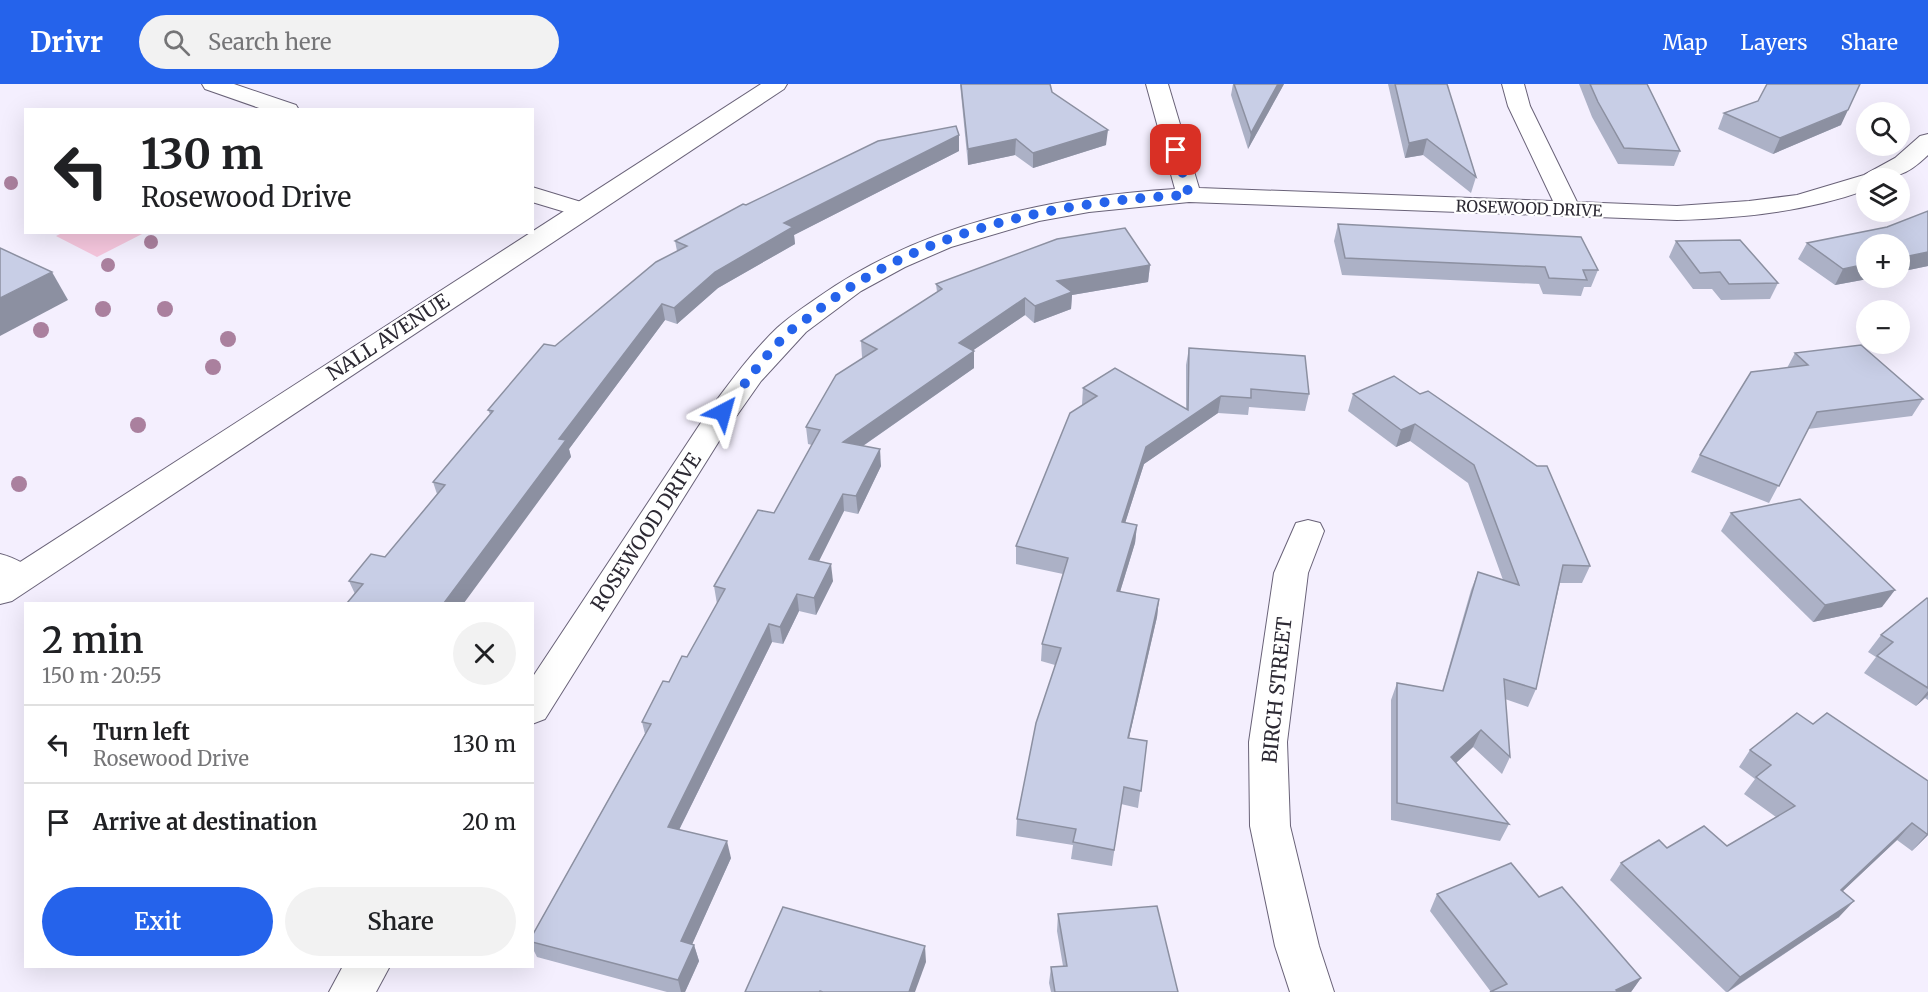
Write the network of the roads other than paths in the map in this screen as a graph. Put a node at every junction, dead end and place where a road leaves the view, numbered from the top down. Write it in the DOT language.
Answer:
graph roads {
  1 [pos="213,84"];
  2 [pos="776,84"];
  3 [pos="1158,84"];
  4 [pos="1513,84"];
  5 [pos="282,108"];
  6 [pos="1928,141"];
  7 [pos="1897,168"];
  8 [pos="1856,186"];
  9 [pos="534,195"];
  10 [pos="1189,195"];
  11 [pos="582,210"];
  12 [pos="1569,210"];
  13 [pos="1308,531"];
  14 [pos="7,579"];
  15 [pos="534,706"];
  16 [pos="367,968"];
  17 [pos="351,992"];
  18 [pos="1312,992"];
  1 -- 5 [label="street"];
  2 -- 11 [label="street, NALL AVENUE"];
  3 -- 10 [label="street"];
  4 -- 12 [label="street"];
  6 -- 7 [label="street"];
  8 -- 12 [label="street, ROSEWOOD DRIVE"];
  9 -- 11 [label="street"];
  10 -- 12 [label="street, ROSEWOOD DRIVE"];
  10 -- 15 [label="street, ROSEWOOD DRIVE"];
  11 -- 14 [label="street, NALL AVENUE"];
  13 -- 18 [label="street, BIRCH STREET"];
  16 -- 17 [label="street"];
}
